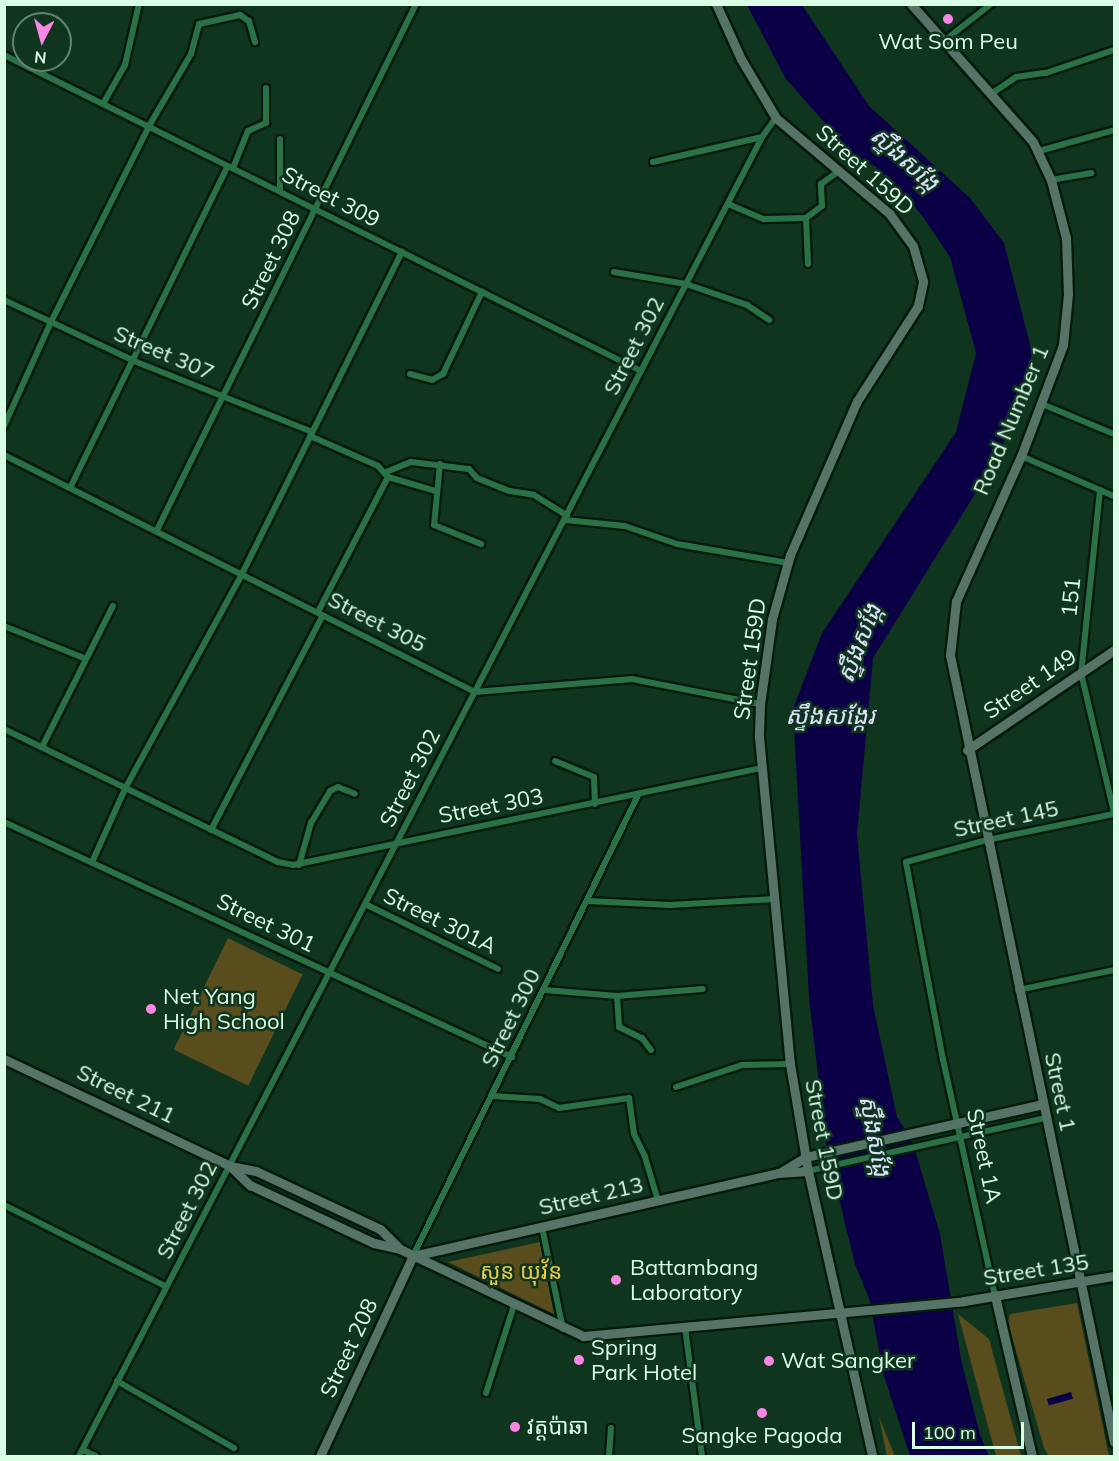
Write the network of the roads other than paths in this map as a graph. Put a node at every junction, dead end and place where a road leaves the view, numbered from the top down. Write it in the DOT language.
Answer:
graph roads {
  1 [pos="140,4"];
  2 [pos="416,4"];
  3 [pos="716,4"];
  4 [pos="911,4"];
  5 [pos="991,4"];
  6 [pos="944,40"];
  7 [pos="255,42"];
  8 [pos="1114,50"];
  9 [pos="4,55"];
  10 [pos="266,88"];
  11 [pos="991,94"];
  12 [pos="103,104"];
  13 [pos="776,118"];
  14 [pos="149,126"];
  15 [pos="1114,130"];
  16 [pos="762,137"];
  17 [pos="280,139"];
  18 [pos="1038,151"];
  19 [pos="653,162"];
  20 [pos="231,167"];
  21 [pos="839,171"];
  22 [pos="1091,173"];
  23 [pos="1051,180"];
  24 [pos="280,191"];
  25 [pos="728,204"];
  26 [pos="316,210"];
  27 [pos="806,218"];
  28 [pos="402,252"];
  29 [pos="808,264"];
  30 [pos="615,272"];
  31 [pos="686,284"];
  32 [pos="482,292"];
  33 [pos="4,300"];
  34 [pos="769,320"];
  35 [pos="51,322"];
  36 [pos="134,361"];
  37 [pos="641,371"];
  38 [pos="410,374"];
  39 [pos="223,397"];
  40 [pos="1042,404"];
  41 [pos="4,426"];
  42 [pos="311,434"];
  43 [pos="1114,434"];
  44 [pos="4,455"];
  45 [pos="1021,456"];
  46 [pos="440,464"];
  47 [pos="387,474"];
  48 [pos="71,486"];
  49 [pos="1100,490"];
  50 [pos="436,491"];
  51 [pos="1114,496"];
  52 [pos="566,518"];
  53 [pos="157,530"];
  54 [pos="482,544"];
  55 [pos="788,563"];
  56 [pos="242,573"];
  57 [pos="113,606"];
  58 [pos="320,613"];
  59 [pos="4,627"];
  60 [pos="1114,650"];
  61 [pos="86,659"];
  62 [pos="1082,673"];
  63 [pos="475,693"];
  64 [pos="760,704"];
  65 [pos="4,729"];
  66 [pos="42,747"];
  67 [pos="967,750"];
  68 [pos="555,762"];
  69 [pos="762,768"];
  70 [pos="126,787"];
  71 [pos="355,794"];
  72 [pos="638,795"];
  73 [pos="595,804"];
  74 [pos="1114,813"];
  75 [pos="4,822"];
  76 [pos="211,830"];
  77 [pos="987,840"];
  78 [pos="397,843"];
  79 [pos="93,860"];
  80 [pos="906,862"];
  81 [pos="299,865"];
  82 [pos="776,899"];
  83 [pos="588,901"];
  84 [pos="365,904"];
  85 [pos="498,969"];
  86 [pos="1114,970"];
  87 [pos="330,974"];
  88 [pos="703,989"];
  89 [pos="544,990"];
  90 [pos="1018,990"];
  91 [pos="617,996"];
  92 [pos="651,1050"];
  93 [pos="512,1057"];
  94 [pos="4,1059"];
  95 [pos="790,1064"];
  96 [pos="676,1087"];
  97 [pos="493,1096"];
  98 [pos="1043,1104"];
  99 [pos="1046,1118"];
  100 [pos="956,1123"];
  101 [pos="960,1137"];
  102 [pos="806,1157"];
  103 [pos="230,1166"];
  104 [pos="808,1171"];
  105 [pos="778,1173"];
  106 [pos="658,1200"];
  107 [pos="4,1205"];
  108 [pos="542,1227"];
  109 [pos="400,1249"];
  110 [pos="413,1256"];
  111 [pos="1114,1276"];
  112 [pos="1080,1283"];
  113 [pos="167,1287"];
  114 [pos="995,1296"];
  115 [pos="514,1305"];
  116 [pos="844,1310"];
  117 [pos="685,1327"];
  118 [pos="563,1329"];
  119 [pos="117,1382"];
  120 [pos="486,1393"];
  121 [pos="611,1428"];
  122 [pos="1114,1442"];
  123 [pos="234,1448"];
  124 [pos="83,1450"];
  125 [pos="79,1456"];
  126 [pos="96,1456"];
  127 [pos="320,1456"];
  128 [pos="609,1456"];
  129 [pos="702,1456"];
  130 [pos="872,1456"];
  131 [pos="1032,1456"];
  1 -- 12 [label="street"];
  2 -- 26 [label="street, Street 308"];
  3 -- 13 [label="street, Street 159D"];
  4 -- 6 [label="street, Road Number 1"];
  5 -- 6 [label="street"];
  6 -- 11 [label="street, Road Number 1"];
  7 -- 14 [label="street"];
  8 -- 11 [label="street"];
  9 -- 12 [label="street, Street 309"];
  10 -- 20 [label="street"];
  11 -- 18 [label="street, Road Number 1"];
  12 -- 14 [label="street, Street 309"];
  13 -- 16 [label="street, Street 302"];
  13 -- 21 [label="street, Street 159D"];
  14 -- 20 [label="street, Street 309"];
  14 -- 35 [label="street"];
  15 -- 18 [label="street"];
  16 -- 19 [label="street"];
  16 -- 25 [label="street, Street 302"];
  17 -- 24 [label="street"];
  18 -- 23 [label="street, Road Number 1"];
  20 -- 24 [label="street, Street 309"];
  20 -- 36 [label="street"];
  21 -- 27 [label="street"];
  21 -- 55 [label="street, Street 159D"];
  22 -- 23 [label="street"];
  23 -- 40 [label="street, Road Number 1"];
  24 -- 26 [label="street, Street 309"];
  25 -- 27 [label="street"];
  25 -- 31 [label="street, Street 302"];
  26 -- 28 [label="street, Street 309"];
  26 -- 39 [label="street, Street 308"];
  27 -- 29 [label="street"];
  28 -- 32 [label="street, Street 309"];
  28 -- 42 [label="street"];
  30 -- 31 [label="street"];
  31 -- 34 [label="street"];
  31 -- 37 [label="street, Street 302"];
  32 -- 37 [label="street, Street 309"];
  32 -- 38 [label="street"];
  33 -- 35 [label="street, Street 307"];
  35 -- 36 [label="street, Street 307"];
  35 -- 41 [label="street"];
  36 -- 39 [label="street, Street 307"];
  36 -- 48 [label="street"];
  37 -- 52 [label="street, Street 302"];
  39 -- 42 [label="street, Street 307"];
  39 -- 53 [label="street, Street 308"];
  40 -- 43 [label="street"];
  40 -- 45 [label="street, Road Number 1"];
  42 -- 47 [label="street, Street 307"];
  42 -- 56 [label="street"];
  44 -- 48 [label="street, Street 305"];
  45 -- 49 [label="street"];
  45 -- 67 [label="street, Road Number 1"];
  46 -- 47 [label="street"];
  46 -- 50 [label="street"];
  46 -- 52 [label="street"];
  47 -- 50 [label="street, Street 307"];
  47 -- 58 [label="street"];
  48 -- 53 [label="street, Street 305"];
  49 -- 51 [label="street"];
  49 -- 62 [label="street, 151"];
  50 -- 54 [label="street"];
  52 -- 55 [label="street"];
  52 -- 63 [label="street, Street 302"];
  53 -- 56 [label="street, Street 305"];
  55 -- 64 [label="street, Street 159D"];
  56 -- 58 [label="street, Street 305"];
  56 -- 70 [label="street"];
  57 -- 61 [label="street"];
  58 -- 63 [label="street, Street 305"];
  58 -- 76 [label="street"];
  59 -- 61 [label="street"];
  60 -- 62 [label="street, Street 149"];
  61 -- 66 [label="street"];
  62 -- 67 [label="street, Street 149"];
  62 -- 74 [label="street, 151"];
  63 -- 64 [label="street"];
  63 -- 78 [label="street, Street 302"];
  64 -- 69 [label="street, Street 159D"];
  65 -- 66 [label="street, Street 303"];
  66 -- 70 [label="street, Street 303"];
  67 -- 77 [label="street, Street 1"];
  68 -- 73 [label="street"];
  69 -- 72 [label="street, Street 303"];
  69 -- 82 [label="street, Street 159D"];
  70 -- 76 [label="street, Street 303"];
  70 -- 79 [label="street"];
  71 -- 81 [label="street"];
  72 -- 73 [label="street, Street 303"];
  72 -- 83 [label="street, Street 300"];
  73 -- 78 [label="street, Street 303"];
  74 -- 77 [label="street, Street 145"];
  75 -- 79 [label="street, Street 301"];
  76 -- 81 [label="street, Street 303"];
  77 -- 80 [label="street, Street 145"];
  77 -- 90 [label="street, Street 1"];
  78 -- 81 [label="street, Street 303"];
  78 -- 84 [label="street, Street 302"];
  79 -- 87 [label="street, Street 301"];
  80 -- 100 [label="street, Street 1A"];
  82 -- 83 [label="street"];
  82 -- 95 [label="street, Street 159D"];
  83 -- 89 [label="street, Street 300"];
  84 -- 85 [label="street, Street 301A"];
  84 -- 87 [label="street, Street 302"];
  86 -- 90 [label="street"];
  87 -- 93 [label="street, Street 301"];
  87 -- 103 [label="street, Street 302"];
  88 -- 91 [label="street"];
  89 -- 91 [label="street"];
  89 -- 93 [label="street, Street 300"];
  90 -- 98 [label="street, Street 1"];
  91 -- 92 [label="street"];
  93 -- 97 [label="street, Street 300"];
  94 -- 103 [label="street, Street 211"];
  95 -- 96 [label="street"];
  95 -- 102 [label="street, Street 159D"];
  97 -- 106 [label="street"];
  97 -- 110 [label="street, Street 300"];
  98 -- 99 [label="street, Street 1"];
  98 -- 100 [label="street, Street 213"];
  99 -- 101 [label="street"];
  99 -- 112 [label="street, Street 1"];
  100 -- 101 [label="street, Street 1A"];
  100 -- 102 [label="street, Street 213"];
  101 -- 104 [label="street, Street 213"];
  101 -- 114 [label="street, Street 1A"];
  102 -- 104 [label="street, Street 159D"];
  102 -- 105 [label="street, Street 213"];
  103 -- 109 [label="street, Street 211"];
  103 -- 109 [label="street, Street 211"];
  103 -- 113 [label="street, Street 302"];
  104 -- 105 [label="street, Street 213"];
  104 -- 116 [label="street, Street 159D"];
  105 -- 106 [label="street, Street 213"];
  106 -- 108 [label="street, Street 213"];
  107 -- 113 [label="street"];
  108 -- 110 [label="street, Street 213"];
  108 -- 118 [label="street"];
  109 -- 110 [label="street, Street 211"];
  110 -- 115 [label="street, Street 211"];
  110 -- 127 [label="street, Street 208"];
  111 -- 112 [label="street, Street 135"];
  112 -- 114 [label="street, Street 135"];
  112 -- 122 [label="street, Street 1"];
  113 -- 119 [label="street, Street 302"];
  114 -- 116 [label="street, Street 135"];
  114 -- 131 [label="street, Street 1A"];
  115 -- 118 [label="street, Street 211"];
  115 -- 120 [label="street"];
  116 -- 117 [label="street, Street 211"];
  116 -- 130 [label="street, Street 159D"];
  117 -- 118 [label="street, Street 211"];
  117 -- 129 [label="street"];
  119 -- 123 [label="street"];
  119 -- 124 [label="street, Street 302"];
  121 -- 128 [label="street"];
  124 -- 125 [label="street, Street 302"];
  124 -- 126 [label="street"];
}
